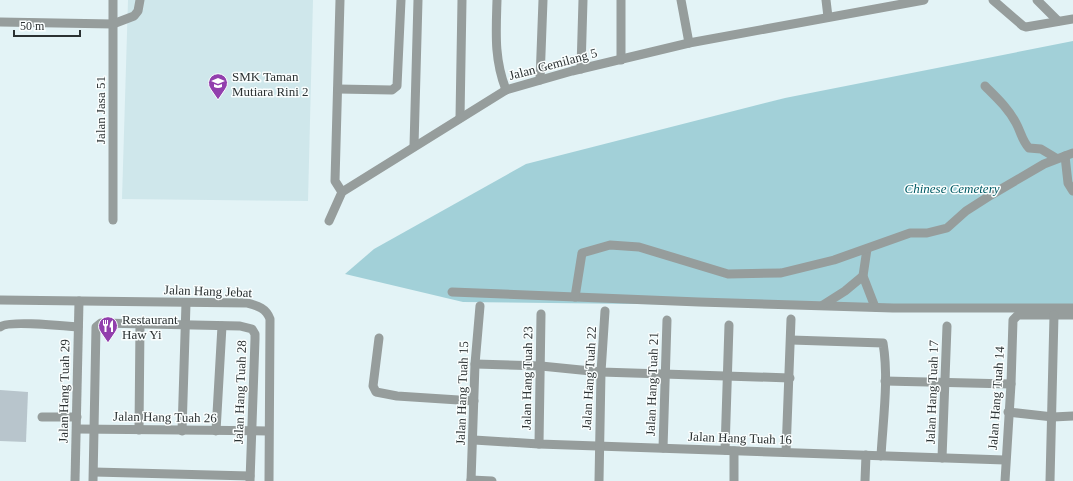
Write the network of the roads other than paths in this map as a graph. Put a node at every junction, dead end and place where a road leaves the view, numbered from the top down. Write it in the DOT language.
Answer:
graph roads {
  1 [pos="113,0"];
  2 [pos="140,0"];
  3 [pos="340,0"];
  4 [pos="401,0"];
  5 [pos="418,0"];
  6 [pos="462,0"];
  7 [pos="497,0"];
  8 [pos="543,0"];
  9 [pos="583,0"];
  10 [pos="622,0"];
  11 [pos="681,0"];
  12 [pos="826,0"];
  13 [pos="924,0"];
  14 [pos="993,0"];
  15 [pos="1036,0"];
  16 [pos="828,17"];
  17 [pos="1073,19"];
  18 [pos="1058,21"];
  19 [pos="0,22"];
  20 [pos="113,24"];
  21 [pos="689,43"];
  22 [pos="621,60"];
  23 [pos="581,69"];
  24 [pos="540,80"];
  25 [pos="985,86"];
  26 [pos="338,89"];
  27 [pos="506,90"];
  28 [pos="460,118"];
  29 [pos="414,146"];
  30 [pos="1065,156"];
  31 [pos="1073,191"];
  32 [pos="342,192"];
  33 [pos="114,220"];
  34 [pos="329,221"];
  35 [pos="867,249"];
  36 [pos="863,276"];
  37 [pos="452,292"];
  38 [pos="575,297"];
  39 [pos="0,300"];
  40 [pos="79,301"];
  41 [pos="186,303"];
  42 [pos="823,305"];
  43 [pos="480,306"];
  44 [pos="875,307"];
  45 [pos="1073,308"];
  46 [pos="605,311"];
  47 [pos="542,314"];
  48 [pos="1054,315"];
  49 [pos="1073,315"];
  50 [pos="791,319"];
  51 [pos="667,320"];
  52 [pos="140,324"];
  53 [pos="729,325"];
  54 [pos="185,326"];
  55 [pos="222,326"];
  56 [pos="947,326"];
  57 [pos="0,327"];
  58 [pos="78,327"];
  59 [pos="380,338"];
  60 [pos="791,340"];
  61 [pos="476,364"];
  62 [pos="541,366"];
  63 [pos="601,372"];
  64 [pos="665,373"];
  65 [pos="727,374"];
  66 [pos="790,378"];
  67 [pos="885,381"];
  68 [pos="944,382"];
  69 [pos="1011,384"];
  70 [pos="474,401"];
  71 [pos="1008,412"];
  72 [pos="1073,416"];
  73 [pos="42,417"];
  74 [pos="77,417"];
  75 [pos="1053,417"];
  76 [pos="77,429"];
  77 [pos="95,429"];
  78 [pos="139,430"];
  79 [pos="182,431"];
  80 [pos="216,431"];
  81 [pos="268,431"];
  82 [pos="252,432"];
  83 [pos="474,440"];
  84 [pos="539,444"];
  85 [pos="599,446"];
  86 [pos="663,448"];
  87 [pos="729,450"];
  88 [pos="786,452"];
  89 [pos="866,455"];
  90 [pos="881,456"];
  91 [pos="942,458"];
  92 [pos="1005,460"];
  93 [pos="93,477"];
  94 [pos="250,479"];
  95 [pos="471,480"];
  96 [pos="75,481"];
  97 [pos="269,481"];
  98 [pos="492,481"];
  99 [pos="599,481"];
  100 [pos="734,481"];
  101 [pos="865,481"];
  102 [pos="1004,481"];
  103 [pos="1050,481"];
  1 -- 20 [label="street, Jalan Jasa 51"];
  2 -- 20 [label="street"];
  3 -- 26 [label="street"];
  4 -- 26 [label="street"];
  5 -- 29 [label="street"];
  6 -- 28 [label="street"];
  7 -- 27 [label="street"];
  8 -- 24 [label="street"];
  9 -- 23 [label="street"];
  10 -- 22 [label="street"];
  11 -- 21 [label="street"];
  12 -- 16 [label="street"];
  13 -- 16 [label="street, Jalan Gemilang 5"];
  14 -- 18 [label="street"];
  15 -- 18 [label="street"];
  16 -- 21 [label="street, Jalan Gemilang 5"];
  17 -- 18 [label="street"];
  19 -- 20 [label="street"];
  20 -- 33 [label="street, Jalan Jasa 51"];
  21 -- 22 [label="street, Jalan Gemilang 5"];
  22 -- 23 [label="street, Jalan Gemilang 5"];
  23 -- 24 [label="street, Jalan Gemilang 5"];
  24 -- 27 [label="street, Jalan Gemilang 5"];
  25 -- 30 [label="street"];
  26 -- 32 [label="street"];
  27 -- 28 [label="street, Jalan Gemilang 5"];
  28 -- 29 [label="street, Jalan Gemilang 5"];
  29 -- 32 [label="street, Jalan Gemilang 5"];
  30 -- 31 [label="street"];
  30 -- 35 [label="street"];
  32 -- 34 [label="street"];
  35 -- 36 [label="street"];
  35 -- 38 [label="street"];
  36 -- 42 [label="street"];
  36 -- 44 [label="street"];
  37 -- 38 [label="street"];
  38 -- 42 [label="street"];
  39 -- 40 [label="street, Jalan Hang Jebat"];
  40 -- 41 [label="street, Jalan Hang Jebat"];
  40 -- 58 [label="street, Jalan Hang Tuah 29"];
  41 -- 54 [label="street"];
  41 -- 81 [label="street, Jalan Hang Jebat"];
  42 -- 44 [label="street"];
  43 -- 61 [label="street, Jalan Hang Tuah 15"];
  44 -- 45 [label="street"];
  46 -- 63 [label="street, Jalan Hang Tuah 22"];
  47 -- 62 [label="street, Jalan Hang Tuah 23"];
  48 -- 49 [label="street"];
  48 -- 69 [label="street, Jalan Hang Tuah 14"];
  48 -- 75 [label="street"];
  50 -- 60 [label="street"];
  51 -- 64 [label="street, Jalan Hang Tuah 21"];
  52 -- 54 [label="street, Jalan Hang Tuah 28"];
  52 -- 77 [label="street, Jalan Hang Tuah 28"];
  52 -- 78 [label="street"];
  53 -- 65 [label="street"];
  54 -- 55 [label="street, Jalan Hang Tuah 28"];
  54 -- 79 [label="street"];
  55 -- 80 [label="street"];
  55 -- 82 [label="street, Jalan Hang Tuah 28"];
  56 -- 68 [label="street, Jalan Hang Tuah 17"];
  57 -- 58 [label="street"];
  58 -- 74 [label="street, Jalan Hang Tuah 29"];
  59 -- 70 [label="street"];
  60 -- 66 [label="street"];
  60 -- 67 [label="street"];
  61 -- 62 [label="street"];
  61 -- 70 [label="street, Jalan Hang Tuah 15"];
  62 -- 63 [label="street"];
  62 -- 84 [label="street, Jalan Hang Tuah 23"];
  63 -- 64 [label="street"];
  63 -- 85 [label="street, Jalan Hang Tuah 22"];
  64 -- 65 [label="street"];
  64 -- 86 [label="street, Jalan Hang Tuah 21"];
  65 -- 66 [label="street"];
  65 -- 87 [label="street"];
  66 -- 88 [label="street"];
  67 -- 68 [label="street"];
  67 -- 90 [label="street"];
  68 -- 69 [label="street"];
  68 -- 91 [label="street, Jalan Hang Tuah 17"];
  69 -- 71 [label="street, Jalan Hang Tuah 14"];
  70 -- 83 [label="street, Jalan Hang Tuah 15"];
  71 -- 75 [label="street"];
  71 -- 92 [label="street, Jalan Hang Tuah 14"];
  72 -- 75 [label="street"];
  73 -- 74 [label="street"];
  74 -- 76 [label="street, Jalan Hang Tuah 29"];
  75 -- 103 [label="street"];
  76 -- 77 [label="street, Jalan Hang Tuah 26"];
  76 -- 96 [label="street, Jalan Hang Tuah 29"];
  77 -- 78 [label="street, Jalan Hang Tuah 26"];
  77 -- 93 [label="street, Jalan Hang Tuah 28"];
  78 -- 79 [label="street, Jalan Hang Tuah 26"];
  79 -- 80 [label="street, Jalan Hang Tuah 26"];
  80 -- 82 [label="street, Jalan Hang Tuah 26"];
  81 -- 82 [label="street, Jalan Hang Tuah 26"];
  81 -- 97 [label="street, Jalan Hang Jebat"];
  82 -- 94 [label="street, Jalan Hang Tuah 28"];
  83 -- 84 [label="street, Jalan Hang Tuah 16"];
  83 -- 95 [label="street, Jalan Hang Tuah 15"];
  84 -- 85 [label="street, Jalan Hang Tuah 16"];
  85 -- 86 [label="street, Jalan Hang Tuah 16"];
  85 -- 99 [label="street, Jalan Hang Tuah 22"];
  86 -- 87 [label="street, Jalan Hang Tuah 16"];
  87 -- 88 [label="street, Jalan Hang Tuah 16"];
  87 -- 100 [label="street"];
  88 -- 89 [label="street, Jalan Hang Tuah 16"];
  89 -- 90 [label="street, Jalan Hang Tuah 16"];
  89 -- 101 [label="street"];
  90 -- 91 [label="street, Jalan Hang Tuah 16"];
  91 -- 92 [label="street, Jalan Hang Tuah 16"];
  92 -- 102 [label="street, Jalan Hang Tuah 14"];
  93 -- 94 [label="street"];
  95 -- 98 [label="street"];
}
